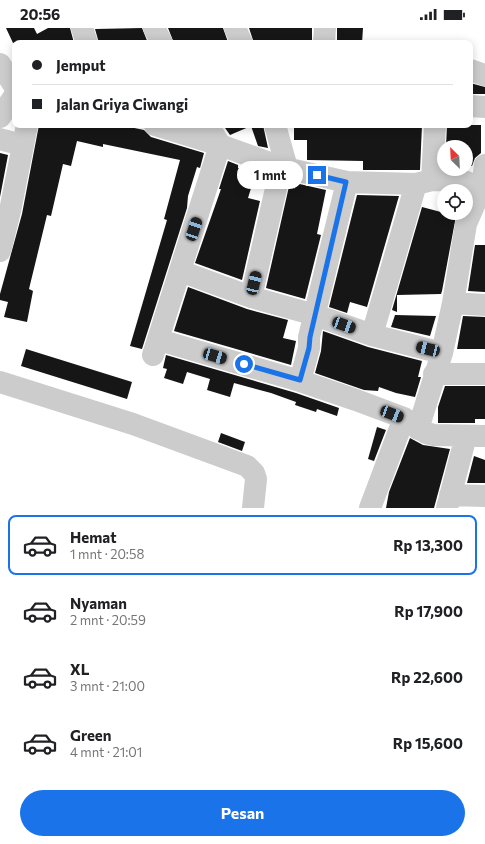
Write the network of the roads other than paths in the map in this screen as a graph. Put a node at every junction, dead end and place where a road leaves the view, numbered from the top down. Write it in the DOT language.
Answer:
graph roads {
  1 [pos="82,28"];
  2 [pos="154,28"];
  3 [pos="235,28"];
  4 [pos="325,28"];
  5 [pos="86,40"];
  6 [pos="160,40"];
  7 [pos="241,40"];
  8 [pos="324,40"];
  9 [pos="0,64"];
  10 [pos="473,71"];
  11 [pos="485,74"];
  12 [pos="12,82"];
  13 [pos="12,99"];
  14 [pos="473,106"];
  15 [pos="485,107"];
  16 [pos="0,117"];
  17 [pos="165,128"];
  18 [pos="210,128"];
  19 [pos="276,128"];
  20 [pos="434,128"];
  21 [pos="25,135"];
  22 [pos="0,139"];
  23 [pos="220,145"];
  24 [pos="485,165"];
  25 [pos="284,168"];
  26 [pos="346,182"];
  27 [pos="424,182"];
  28 [pos="484,188"];
  29 [pos="5,210"];
  30 [pos="476,226"];
  31 [pos="0,251"];
  32 [pos="180,271"];
  33 [pos="251,297"];
  34 [pos="453,303"];
  35 [pos="485,305"];
  36 [pos="316,315"];
  37 [pos="372,335"];
  38 [pos="442,353"];
  39 [pos="434,374"];
  40 [pos="485,374"];
  41 [pos="300,380"];
  42 [pos="0,382"];
  43 [pos="411,424"];
  44 [pos="476,436"];
  45 [pos="485,496"];
  46 [pos="448,502"];
  47 [pos="254,508"];
  48 [pos="370,508"];
  1 -- 5 [label="street"];
  2 -- 6 [label="street"];
  3 -- 7 [label="street"];
  4 -- 8 [label="street"];
  9 -- 12 [label="street"];
  10 -- 11 [label="street"];
  13 -- 16 [label="street"];
  14 -- 15 [label="street"];
  17 -- 23 [label="street"];
  18 -- 23 [label="street"];
  19 -- 25 [label="street"];
  20 -- 27 [label="street"];
  21 -- 22 [label="street"];
  21 -- 29 [label="street"];
  23 -- 25 [label="street"];
  23 -- 32 [label="street"];
  24 -- 28 [label="street"];
  25 -- 26 [label="street"];
  25 -- 33 [label="street"];
  26 -- 27 [label="street"];
  26 -- 36 [label="street"];
  27 -- 28 [label="street"];
  27 -- 37 [label="street"];
  28 -- 30 [label="street"];
  29 -- 31 [label="street"];
  30 -- 34 [label="street"];
  32 -- 33 [label="street"];
  32 -- 41 [label="street"];
  33 -- 36 [label="street"];
  34 -- 35 [label="street"];
  34 -- 38 [label="street"];
  36 -- 37 [label="street"];
  36 -- 41 [label="street"];
  37 -- 38 [label="street"];
  38 -- 39 [label="street"];
  39 -- 40 [label="street"];
  39 -- 43 [label="street"];
  41 -- 43 [label="street"];
  42 -- 47 [label="street"];
  43 -- 44 [label="street"];
  43 -- 48 [label="street"];
  44 -- 46 [label="street"];
  45 -- 46 [label="street"];
}
